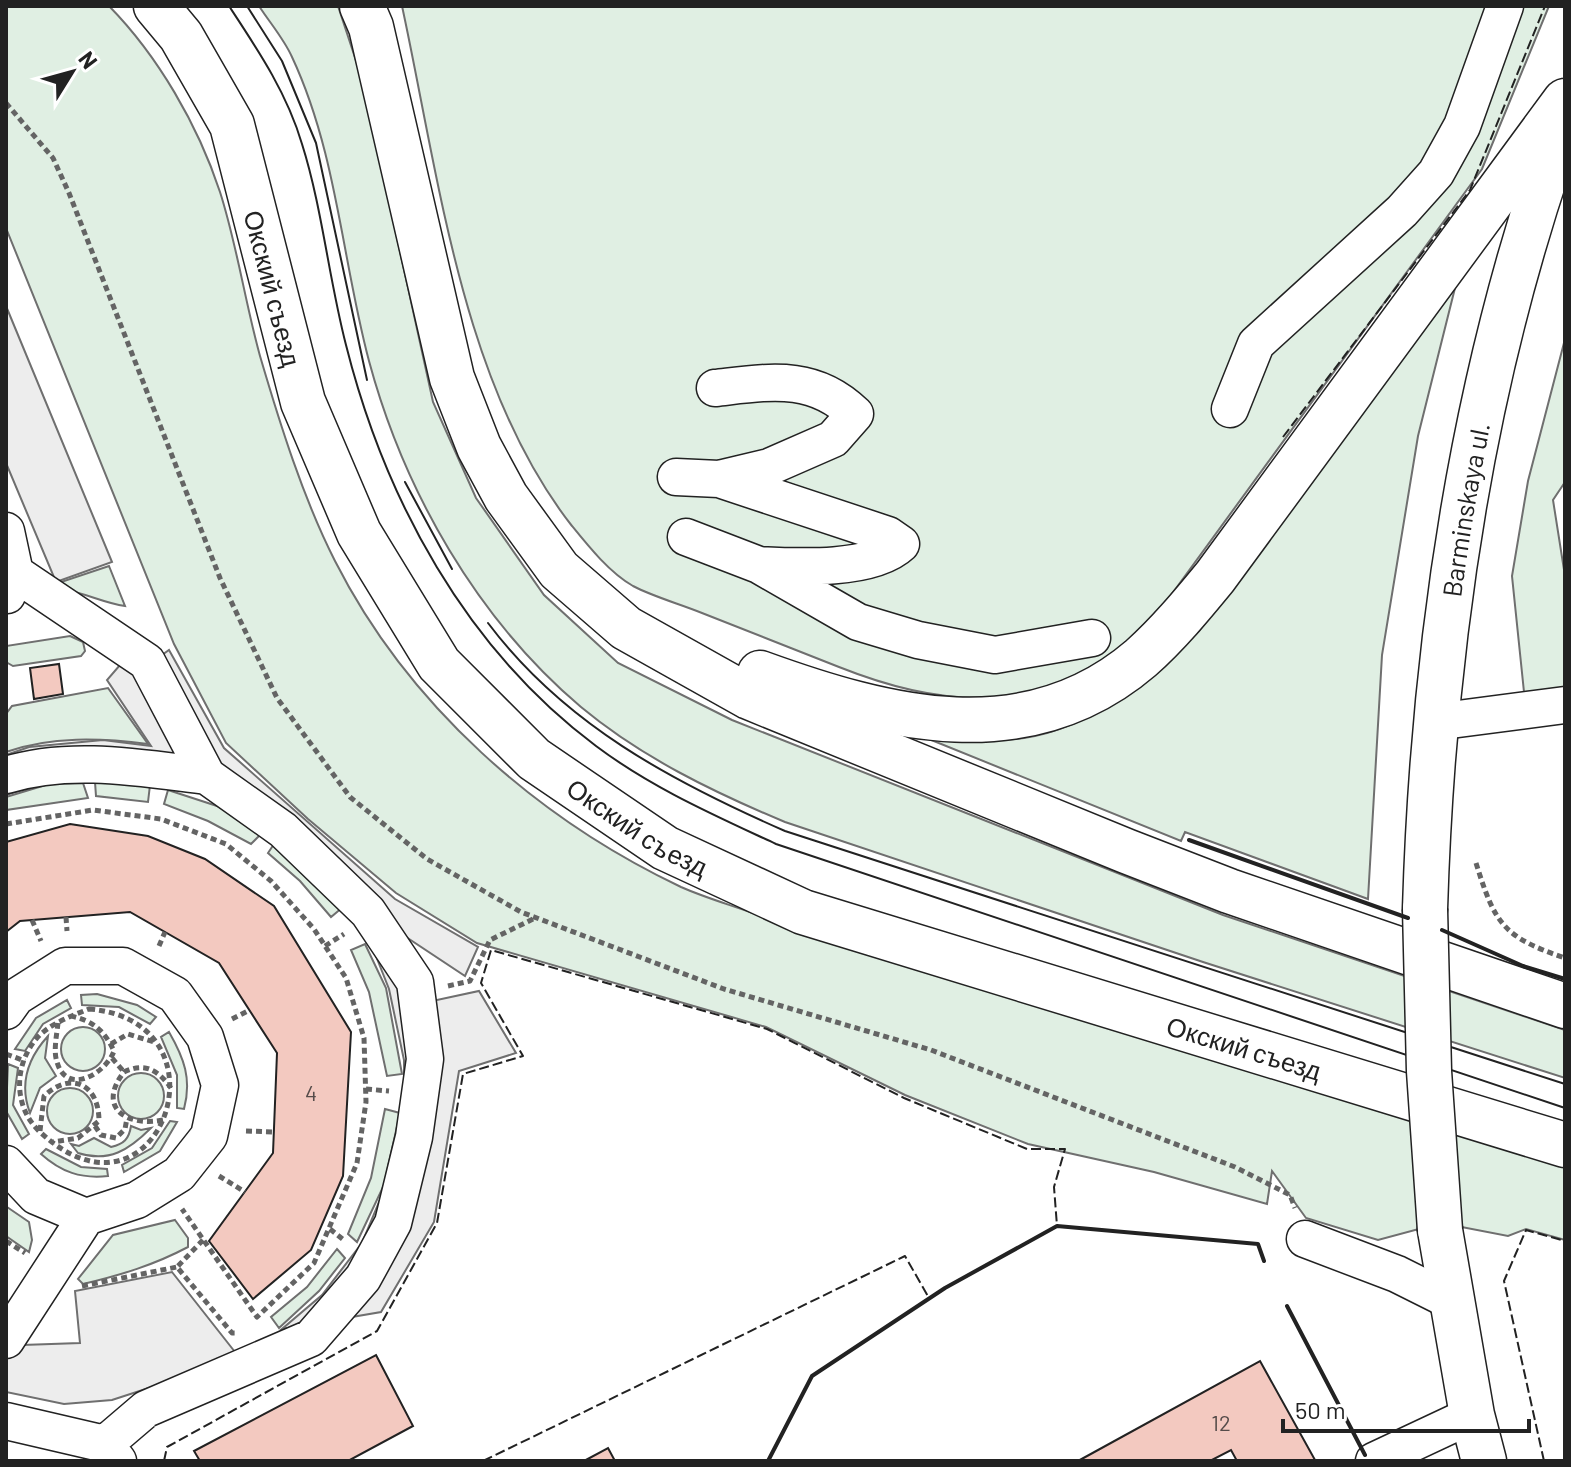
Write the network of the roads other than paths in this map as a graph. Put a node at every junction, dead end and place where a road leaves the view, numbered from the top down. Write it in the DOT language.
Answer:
graph roads {
  1 [pos="156,6"];
  2 [pos="362,6"];
  3 [pos="1505,6"];
  4 [pos="1565,101"];
  5 [pos="1565,120"];
  6 [pos="715,388"];
  7 [pos="1230,409"];
  8 [pos="676,477"];
  9 [pos="719,479"];
  10 [pos="6,531"];
  11 [pos="686,537"];
  12 [pos="759,565"];
  13 [pos="11,585"];
  14 [pos="586,595"];
  15 [pos="1092,638"];
  16 [pos="1565,705"];
  17 [pos="1435,722"];
  18 [pos="6,775"];
  19 [pos="207,776"];
  20 [pos="1565,1006"];
  21 [pos="6,1011"];
  22 [pos="1565,1145"];
  23 [pos="6,1164"];
  24 [pos="86,1217"];
  25 [pos="1305,1239"];
  26 [pos="1451,1301"];
  27 [pos="6,1340"];
  28 [pos="1472,1415"];
  29 [pos="6,1421"];
  30 [pos="111,1453"];
  31 [pos="1374,1461"];
  32 [pos="1484,1461"];
  1 -- 22 [label="main road, Окский съезд"];
  2 -- 14 [label="main road"];
  3 -- 7 [label="street"];
  4 -- 14 [label="main road"];
  5 -- 17 [label="main road, Barminskaya ul."];
  6 -- 9 [label="street"];
  8 -- 9 [label="street"];
  9 -- 12 [label="street"];
  10 -- 13 [label="street"];
  11 -- 12 [label="street"];
  12 -- 15 [label="street"];
  13 -- 19 [label="street"];
  14 -- 20 [label="main road"];
  16 -- 17 [label="street"];
  17 -- 26 [label="main road, Barminskaya ul., bridge"];
  18 -- 19 [label="street"];
  19 -- 30 [label="street"];
  21 -- 24 [label="street"];
  23 -- 24 [label="street"];
  24 -- 27 [label="street"];
  25 -- 26 [label="street"];
  26 -- 28 [label="main road, Barminskaya ul."];
  28 -- 31 [label="street"];
  28 -- 32 [label="main road, Barminskaya ul."];
  29 -- 30 [label="street"];
}
